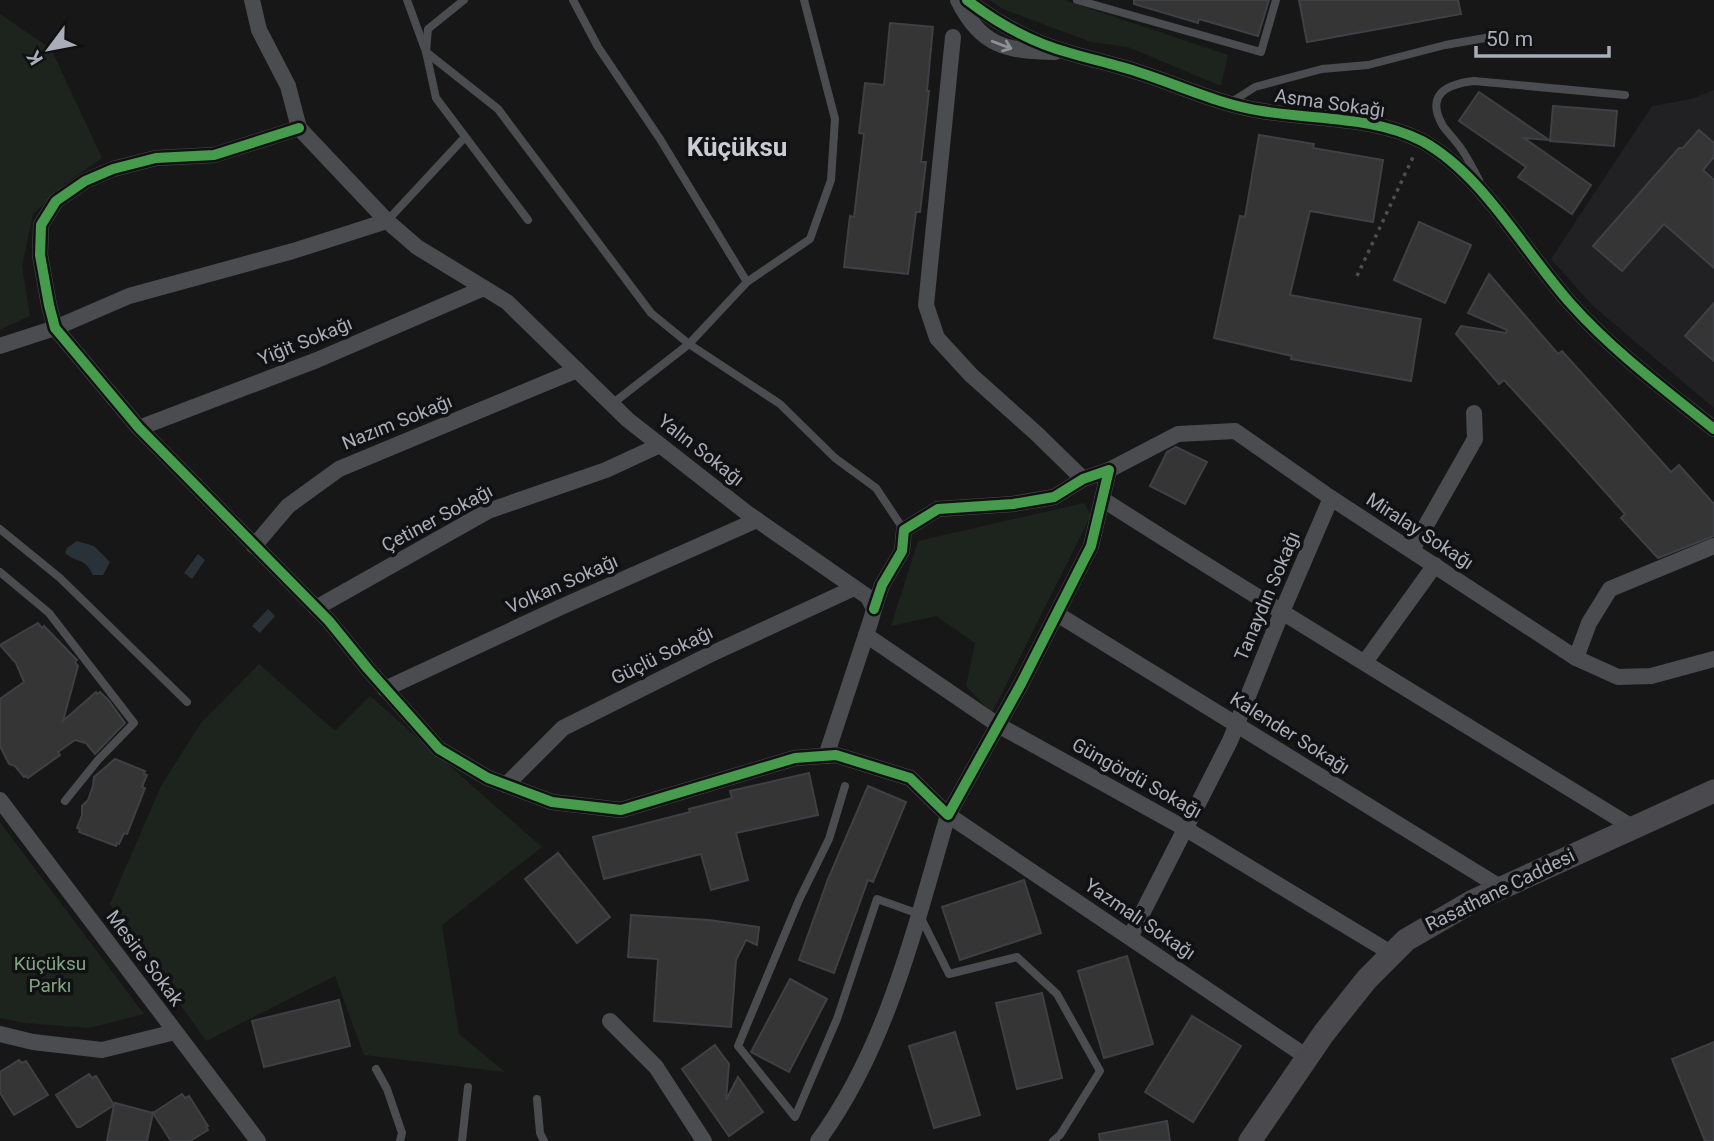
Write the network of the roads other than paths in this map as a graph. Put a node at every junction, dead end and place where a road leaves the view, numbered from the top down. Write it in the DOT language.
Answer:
graph roads {
  1 [pos="252,0"];
  2 [pos="407,0"];
  3 [pos="464,0"];
  4 [pos="573,0"];
  5 [pos="804,0"];
  6 [pos="958,0"];
  7 [pos="967,0"];
  8 [pos="1077,0"];
  9 [pos="1276,0"];
  10 [pos="953,37"];
  11 [pos="1491,37"];
  12 [pos="426,52"];
  13 [pos="1067,52"];
  14 [pos="1625,95"];
  15 [pos="1230,103"];
  16 [pos="299,128"];
  17 [pos="466,137"];
  18 [pos="1492,205"];
  19 [pos="528,220"];
  20 [pos="387,221"];
  21 [pos="747,282"];
  22 [pos="484,288"];
  23 [pos="55,328"];
  24 [pos="689,344"];
  25 [pos="0,346"];
  26 [pos="577,370"];
  27 [pos="612,404"];
  28 [pos="1475,413"];
  29 [pos="139,428"];
  30 [pos="1714,429"];
  31 [pos="660,445"];
  32 [pos="1109,470"];
  33 [pos="1083,479"];
  34 [pos="1331,498"];
  35 [pos="1102,499"];
  36 [pos="758,520"];
  37 [pos="0,529"];
  38 [pos="904,530"];
  39 [pos="254,546"];
  40 [pos="1714,546"];
  41 [pos="1412,550"];
  42 [pos="1434,565"];
  43 [pos="0,572"];
  44 [pos="854,588"];
  45 [pos="316,608"];
  46 [pos="874,609"];
  47 [pos="1057,614"];
  48 [pos="1281,614"];
  49 [pos="866,635"];
  50 [pos="1576,658"];
  51 [pos="1714,659"];
  52 [pos="1364,662"];
  53 [pos="385,689"];
  54 [pos="187,702"];
  55 [pos="998,724"];
  56 [pos="1236,724"];
  57 [pos="826,756"];
  58 [pos="506,785"];
  59 [pos="845,786"];
  60 [pos="1714,791"];
  61 [pos="0,800"];
  62 [pos="65,801"];
  63 [pos="948,815"];
  64 [pos="1632,827"];
  65 [pos="1186,829"];
  66 [pos="1500,887"];
  67 [pos="919,914"];
  68 [pos="1130,937"];
  69 [pos="1391,953"];
  70 [pos="610,1021"];
  71 [pos="174,1032"];
  72 [pos="0,1034"];
  73 [pos="1307,1057"];
  74 [pos="376,1069"];
  75 [pos="468,1087"];
  76 [pos="537,1100"];
  77 [pos="258,1141"];
  78 [pos="400,1141"];
  79 [pos="463,1141"];
  80 [pos="544,1141"];
  81 [pos="704,1141"];
  82 [pos="818,1141"];
  83 [pos="1054,1141"];
  84 [pos="1251,1141"];
  1 -- 16 [label="street, Yalın Sokağı"];
  2 -- 12 [label="lane"];
  3 -- 12 [label="lane"];
  4 -- 21 [label="lane"];
  5 -- 21 [label="lane"];
  6 -- 13 [label="street, Asma Sokağı, one-way"];
  7 -- 13 [label="street, Asma Sokağı"];
  8 -- 9 [label="lane"];
  10 -- 33 [label="street"];
  11 -- 15 [label="lane"];
  12 -- 17 [label="lane"];
  12 -- 24 [label="lane"];
  13 -- 15 [label="street, Asma Sokağı"];
  14 -- 18 [label="lane"];
  15 -- 18 [label="street, Asma Sokağı"];
  16 -- 20 [label="street, Yalın Sokağı"];
  16 -- 23 [label="street"];
  17 -- 19 [label="lane"];
  17 -- 20 [label="lane"];
  18 -- 30 [label="street, Asma Sokağı"];
  20 -- 22 [label="street, Yalın Sokağı"];
  20 -- 23 [label="street"];
  21 -- 24 [label="lane"];
  22 -- 26 [label="street, Yalın Sokağı"];
  22 -- 29 [label="street, Yiğit Sokağı"];
  23 -- 25 [label="street"];
  23 -- 29 [label="street, Yazmalı Sokağı"];
  24 -- 27 [label="lane"];
  24 -- 38 [label="lane"];
  26 -- 27 [label="street, Yalın Sokağı"];
  26 -- 39 [label="street, Nazım Sokağı"];
  27 -- 31 [label="street, Yalın Sokağı"];
  28 -- 41 [label="street"];
  29 -- 39 [label="street, Yazmalı Sokağı"];
  31 -- 36 [label="street, Yalın Sokağı"];
  31 -- 45 [label="street, Çetiner Sokağı"];
  32 -- 33 [label="street, Miralay Sokağı"];
  32 -- 34 [label="street, Miralay Sokağı"];
  32 -- 35 [label="street"];
  33 -- 38 [label="street, Miralay Sokağı"];
  34 -- 41 [label="street, Miralay Sokağı"];
  34 -- 48 [label="street, Tanaydın Sokağı"];
  35 -- 47 [label="street"];
  35 -- 48 [label="street"];
  36 -- 44 [label="street, Yalın Sokağı"];
  36 -- 53 [label="street, Volkan Sokağı"];
  37 -- 54 [label="lane"];
  38 -- 46 [label="street"];
  39 -- 45 [label="street, Yazmalı Sokağı"];
  40 -- 50 [label="street"];
  41 -- 42 [label="street, Miralay Sokağı"];
  42 -- 50 [label="street, Miralay Sokağı"];
  42 -- 52 [label="street"];
  43 -- 62 [label="lane"];
  44 -- 46 [label="street, Yalın Sokağı"];
  44 -- 58 [label="street, Güçlü Sokağı"];
  45 -- 53 [label="street, Yazmalı Sokağı"];
  46 -- 49 [label="street"];
  47 -- 55 [label="street"];
  47 -- 56 [label="street, Kalender Sokağı"];
  48 -- 52 [label="street"];
  48 -- 56 [label="street, Tanaydın Sokağı"];
  49 -- 55 [label="street, Güngördü Sokağı"];
  49 -- 57 [label="street"];
  50 -- 51 [label="street, Miralay Sokağı"];
  52 -- 64 [label="street"];
  53 -- 58 [label="street, Yazmalı Sokağı"];
  55 -- 63 [label="street"];
  55 -- 65 [label="street, Güngördü Sokağı"];
  56 -- 65 [label="street, Tanaydın Sokağı"];
  56 -- 66 [label="street, Kalender Sokağı"];
  57 -- 58 [label="street, Yazmalı Sokağı"];
  57 -- 63 [label="street, Yazmalı Sokağı"];
  59 -- 67 [label="lane"];
  60 -- 64 [label="street, Rasathane Caddesi"];
  61 -- 71 [label="street, Mesire Sokak"];
  63 -- 67 [label="street"];
  63 -- 68 [label="street, Yazmalı Sokağı"];
  64 -- 66 [label="street, Rasathane Caddesi"];
  65 -- 68 [label="street, Tanaydın Sokağı"];
  65 -- 69 [label="street, Güngördü Sokağı"];
  66 -- 69 [label="street, Rasathane Caddesi"];
  67 -- 82 [label="street"];
  67 -- 83 [label="lane"];
  68 -- 73 [label="street, Yazmalı Sokağı"];
  69 -- 73 [label="street, Rasathane Caddesi"];
  70 -- 81 [label="street"];
  71 -- 72 [label="street"];
  71 -- 77 [label="street, Mesire Sokak"];
  73 -- 84 [label="street, Rasathane Caddesi"];
  74 -- 78 [label="lane"];
  75 -- 79 [label="lane"];
  76 -- 80 [label="lane"];
}
